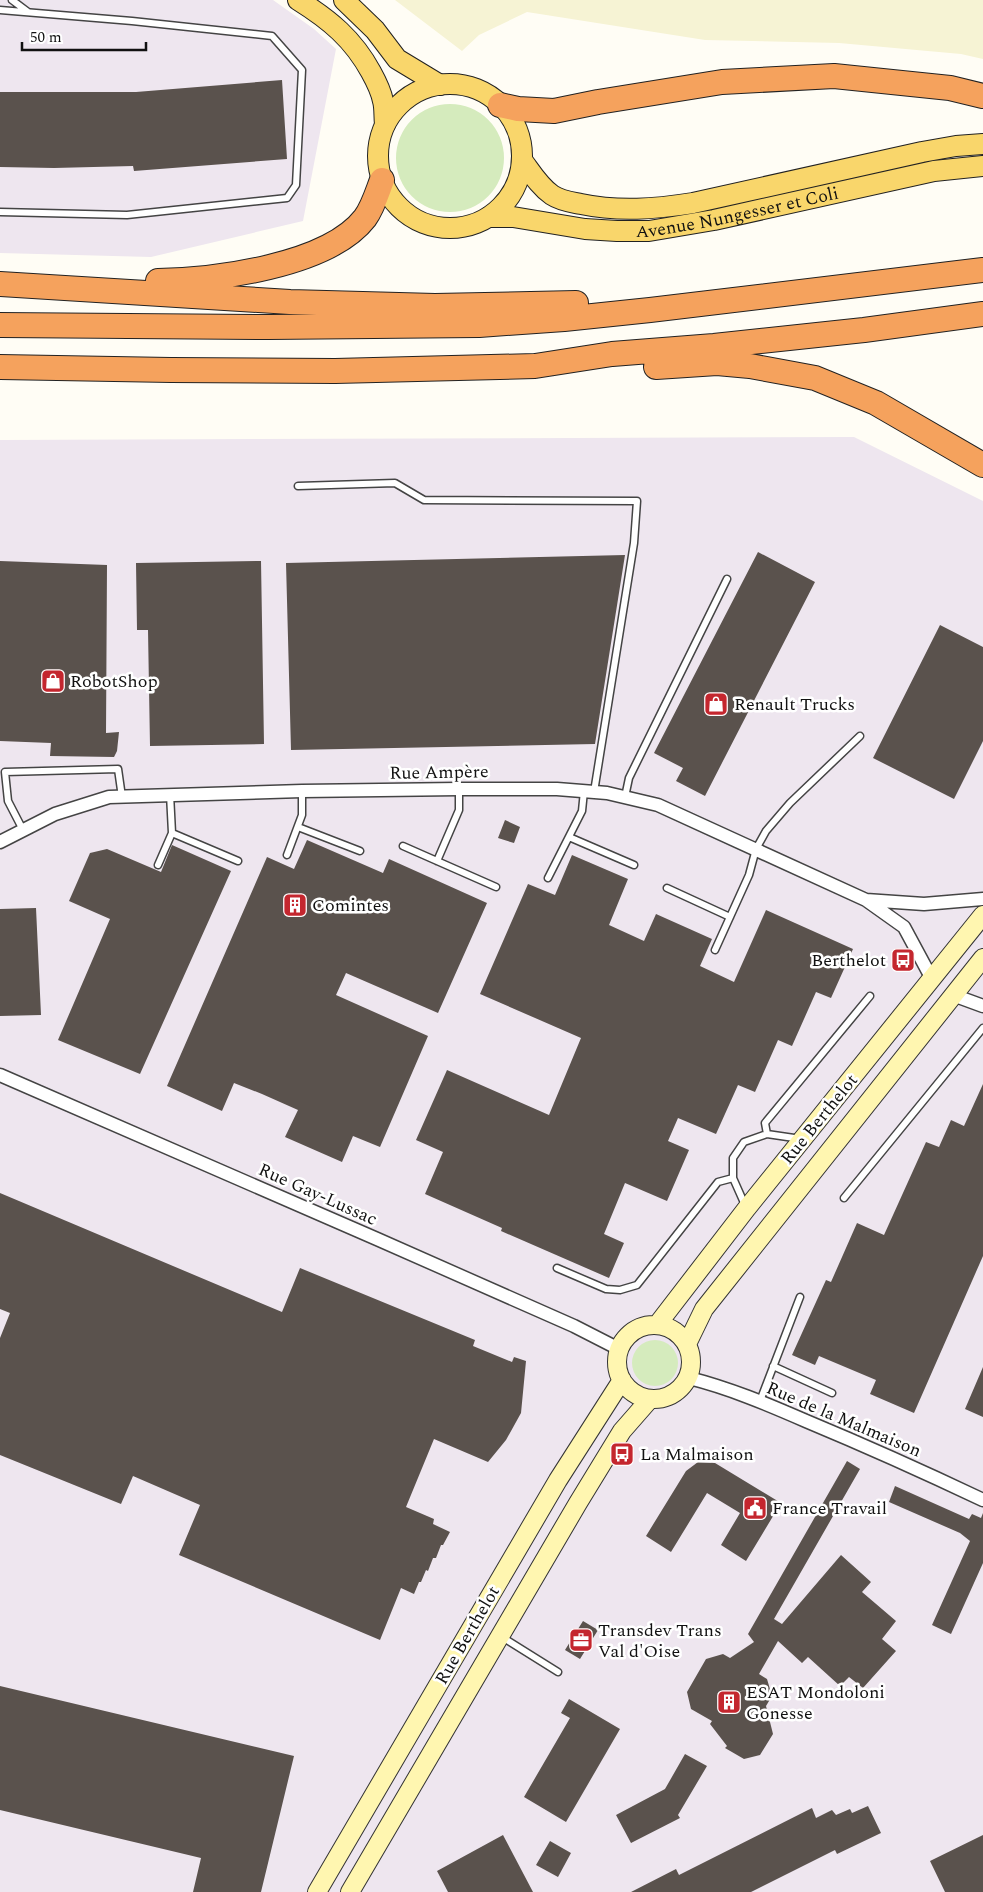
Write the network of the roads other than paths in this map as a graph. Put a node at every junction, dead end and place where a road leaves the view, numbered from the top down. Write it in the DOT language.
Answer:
graph roads {
  1 [pos="12,0"];
  2 [pos="298,0"];
  3 [pos="344,0"];
  4 [pos="0,10"];
  5 [pos="29,12"];
  6 [pos="440,85"];
  7 [pos="983,96"];
  8 [pos="500,105"];
  9 [pos="385,124"];
  10 [pos="983,144"];
  11 [pos="522,160"];
  12 [pos="983,166"];
  13 [pos="382,180"];
  14 [pos="0,212"];
  15 [pos="489,216"];
  16 [pos="983,270"];
  17 [pos="0,284"];
  18 [pos="39,286"];
  19 [pos="650,310"];
  20 [pos="983,314"];
  21 [pos="0,325"];
  22 [pos="535,366"];
  23 [pos="0,367"];
  24 [pos="983,465"];
  25 [pos="298,486"];
  26 [pos="727,579"];
  27 [pos="860,736"];
  28 [pos="459,789"];
  29 [pos="302,791"];
  30 [pos="589,791"];
  31 [pos="170,794"];
  32 [pos="122,797"];
  33 [pos="625,797"];
  34 [pos="298,827"];
  35 [pos="23,830"];
  36 [pos="172,832"];
  37 [pos="569,837"];
  38 [pos="0,842"];
  39 [pos="402,846"];
  40 [pos="756,849"];
  41 [pos="360,852"];
  42 [pos="287,855"];
  43 [pos="238,861"];
  44 [pos="437,861"];
  45 [pos="158,865"];
  46 [pos="634,865"];
  47 [pos="548,878"];
  48 [pos="496,887"];
  49 [pos="667,888"];
  50 [pos="866,900"];
  51 [pos="983,900"];
  52 [pos="983,915"];
  53 [pos="730,917"];
  54 [pos="715,950"];
  55 [pos="983,958"];
  56 [pos="932,979"];
  57 [pos="953,995"];
  58 [pos="870,996"];
  59 [pos="983,1006"];
  60 [pos="983,1028"];
  61 [pos="0,1075"];
  62 [pos="767,1134"];
  63 [pos="802,1139"];
  64 [pos="732,1178"];
  65 [pos="844,1198"];
  66 [pos="747,1208"];
  67 [pos="557,1268"];
  68 [pos="800,1297"];
  69 [pos="657,1325"];
  70 [pos="687,1344"];
  71 [pos="619,1349"];
  72 [pos="773,1366"];
  73 [pos="688,1378"];
  74 [pos="622,1380"];
  75 [pos="832,1393"];
  76 [pos="650,1399"];
  77 [pos="760,1401"];
  78 [pos="983,1500"];
  79 [pos="501,1636"];
  80 [pos="558,1672"];
  81 [pos="317,1892"];
  82 [pos="350,1892"];
  1 -- 5 [label="lane"];
  2 -- 9 [label="main road"];
  3 -- 6 [label="main road"];
  4 -- 5 [label="lane"];
  5 -- 14 [label="lane"];
  6 -- 8 [label="main road"];
  6 -- 9 [label="main road"];
  7 -- 8 [label="highway"];
  8 -- 11 [label="main road"];
  9 -- 13 [label="main road"];
  10 -- 11 [label="main road, Avenue Nungesser et Coli"];
  11 -- 15 [label="main road"];
  12 -- 15 [label="main road, Avenue Nungesser et Coli"];
  13 -- 15 [label="main road"];
  13 -- 18 [label="highway"];
  16 -- 19 [label="highway"];
  17 -- 18 [label="highway"];
  18 -- 19 [label="highway"];
  19 -- 21 [label="highway"];
  20 -- 22 [label="highway"];
  22 -- 23 [label="highway"];
  22 -- 24 [label="highway"];
  25 -- 30 [label="lane"];
  26 -- 33 [label="lane"];
  27 -- 40 [label="lane"];
  28 -- 29 [label="street, Rue Ampère"];
  28 -- 30 [label="street, Rue Ampère"];
  28 -- 44 [label="lane"];
  29 -- 31 [label="street, Rue Ampère"];
  29 -- 34 [label="lane"];
  30 -- 33 [label="street, Rue Ampère"];
  30 -- 37 [label="lane"];
  31 -- 32 [label="street, Rue Ampère"];
  31 -- 36 [label="lane"];
  32 -- 35 [label="street, Rue Ampère"];
  32 -- 35 [label="lane"];
  33 -- 40 [label="street, Rue Ampère"];
  34 -- 41 [label="lane"];
  34 -- 42 [label="lane"];
  35 -- 38 [label="street, Rue Ampère"];
  36 -- 43 [label="lane"];
  36 -- 45 [label="lane"];
  37 -- 46 [label="lane"];
  37 -- 47 [label="lane"];
  39 -- 44 [label="lane"];
  40 -- 50 [label="street, Rue Ampère"];
  40 -- 53 [label="lane"];
  44 -- 48 [label="lane"];
  49 -- 53 [label="lane"];
  50 -- 51 [label="street, Rue Ampère"];
  50 -- 56 [label="street, Rue Ampère"];
  52 -- 56 [label="main road, Rue Berthelot"];
  53 -- 54 [label="lane"];
  55 -- 57 [label="main road, Rue Berthelot"];
  56 -- 63 [label="main road, Rue Berthelot"];
  57 -- 59 [label="street"];
  57 -- 70 [label="main road, Rue Berthelot"];
  58 -- 62 [label="lane"];
  60 -- 65 [label="lane"];
  61 -- 71 [label="street, Rue Gay-Lussac"];
  62 -- 63 [label="lane"];
  62 -- 64 [label="lane"];
  63 -- 66 [label="main road, Rue Berthelot"];
  64 -- 66 [label="lane"];
  64 -- 67 [label="lane"];
  66 -- 69 [label="main road, Rue Berthelot"];
  68 -- 72 [label="lane"];
  69 -- 70 [label="main road"];
  69 -- 71 [label="main road"];
  70 -- 73 [label="main road"];
  71 -- 74 [label="main road"];
  72 -- 75 [label="lane"];
  72 -- 77 [label="lane"];
  73 -- 76 [label="main road"];
  73 -- 77 [label="street, Rue de la Malmaison"];
  74 -- 76 [label="main road"];
  74 -- 81 [label="main road, Rue Berthelot"];
  76 -- 79 [label="main road, Rue Berthelot"];
  77 -- 78 [label="street, Rue de la Malmaison"];
  79 -- 80 [label="lane"];
  79 -- 82 [label="main road, Rue Berthelot"];
}
